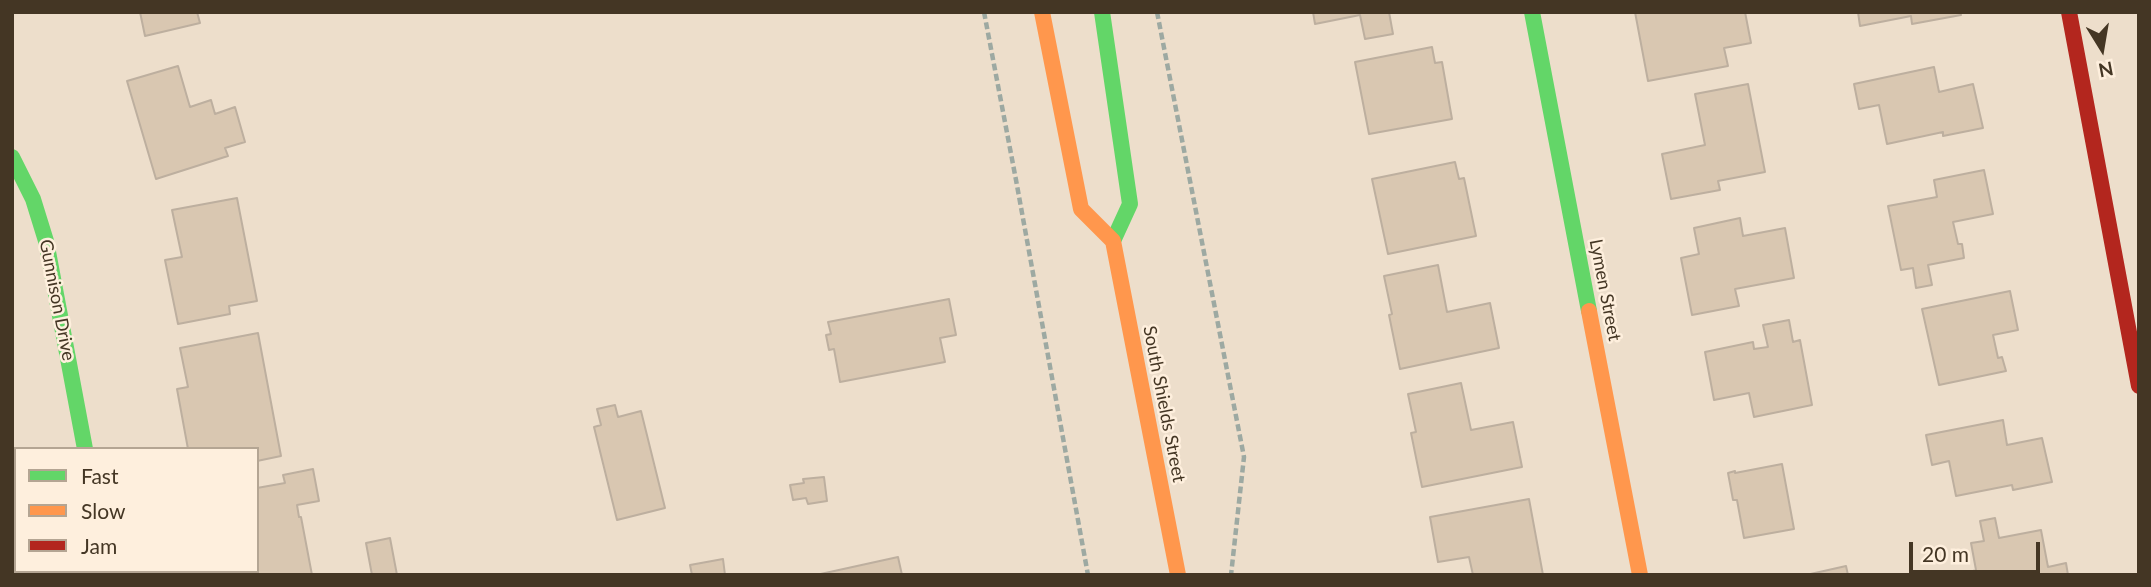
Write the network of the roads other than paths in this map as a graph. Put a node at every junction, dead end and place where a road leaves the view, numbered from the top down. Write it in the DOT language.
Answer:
graph roads {
  1 [pos="1042,12"];
  2 [pos="1102,12"];
  3 [pos="1532,12"];
  4 [pos="2069,12"];
  5 [pos="12,157"];
  6 [pos="1113,241"];
  7 [pos="2139,386"];
  8 [pos="85,447"];
  9 [pos="1178,575"];
  10 [pos="1640,575"];
  1 -- 6 [label="street"];
  2 -- 6 [label="street"];
  3 -- 10 [label="street, Lymen Street"];
  4 -- 7 [label="street"];
  5 -- 8 [label="street, Gunnison Drive"];
  6 -- 9 [label="street, South Shields Street"];
}
